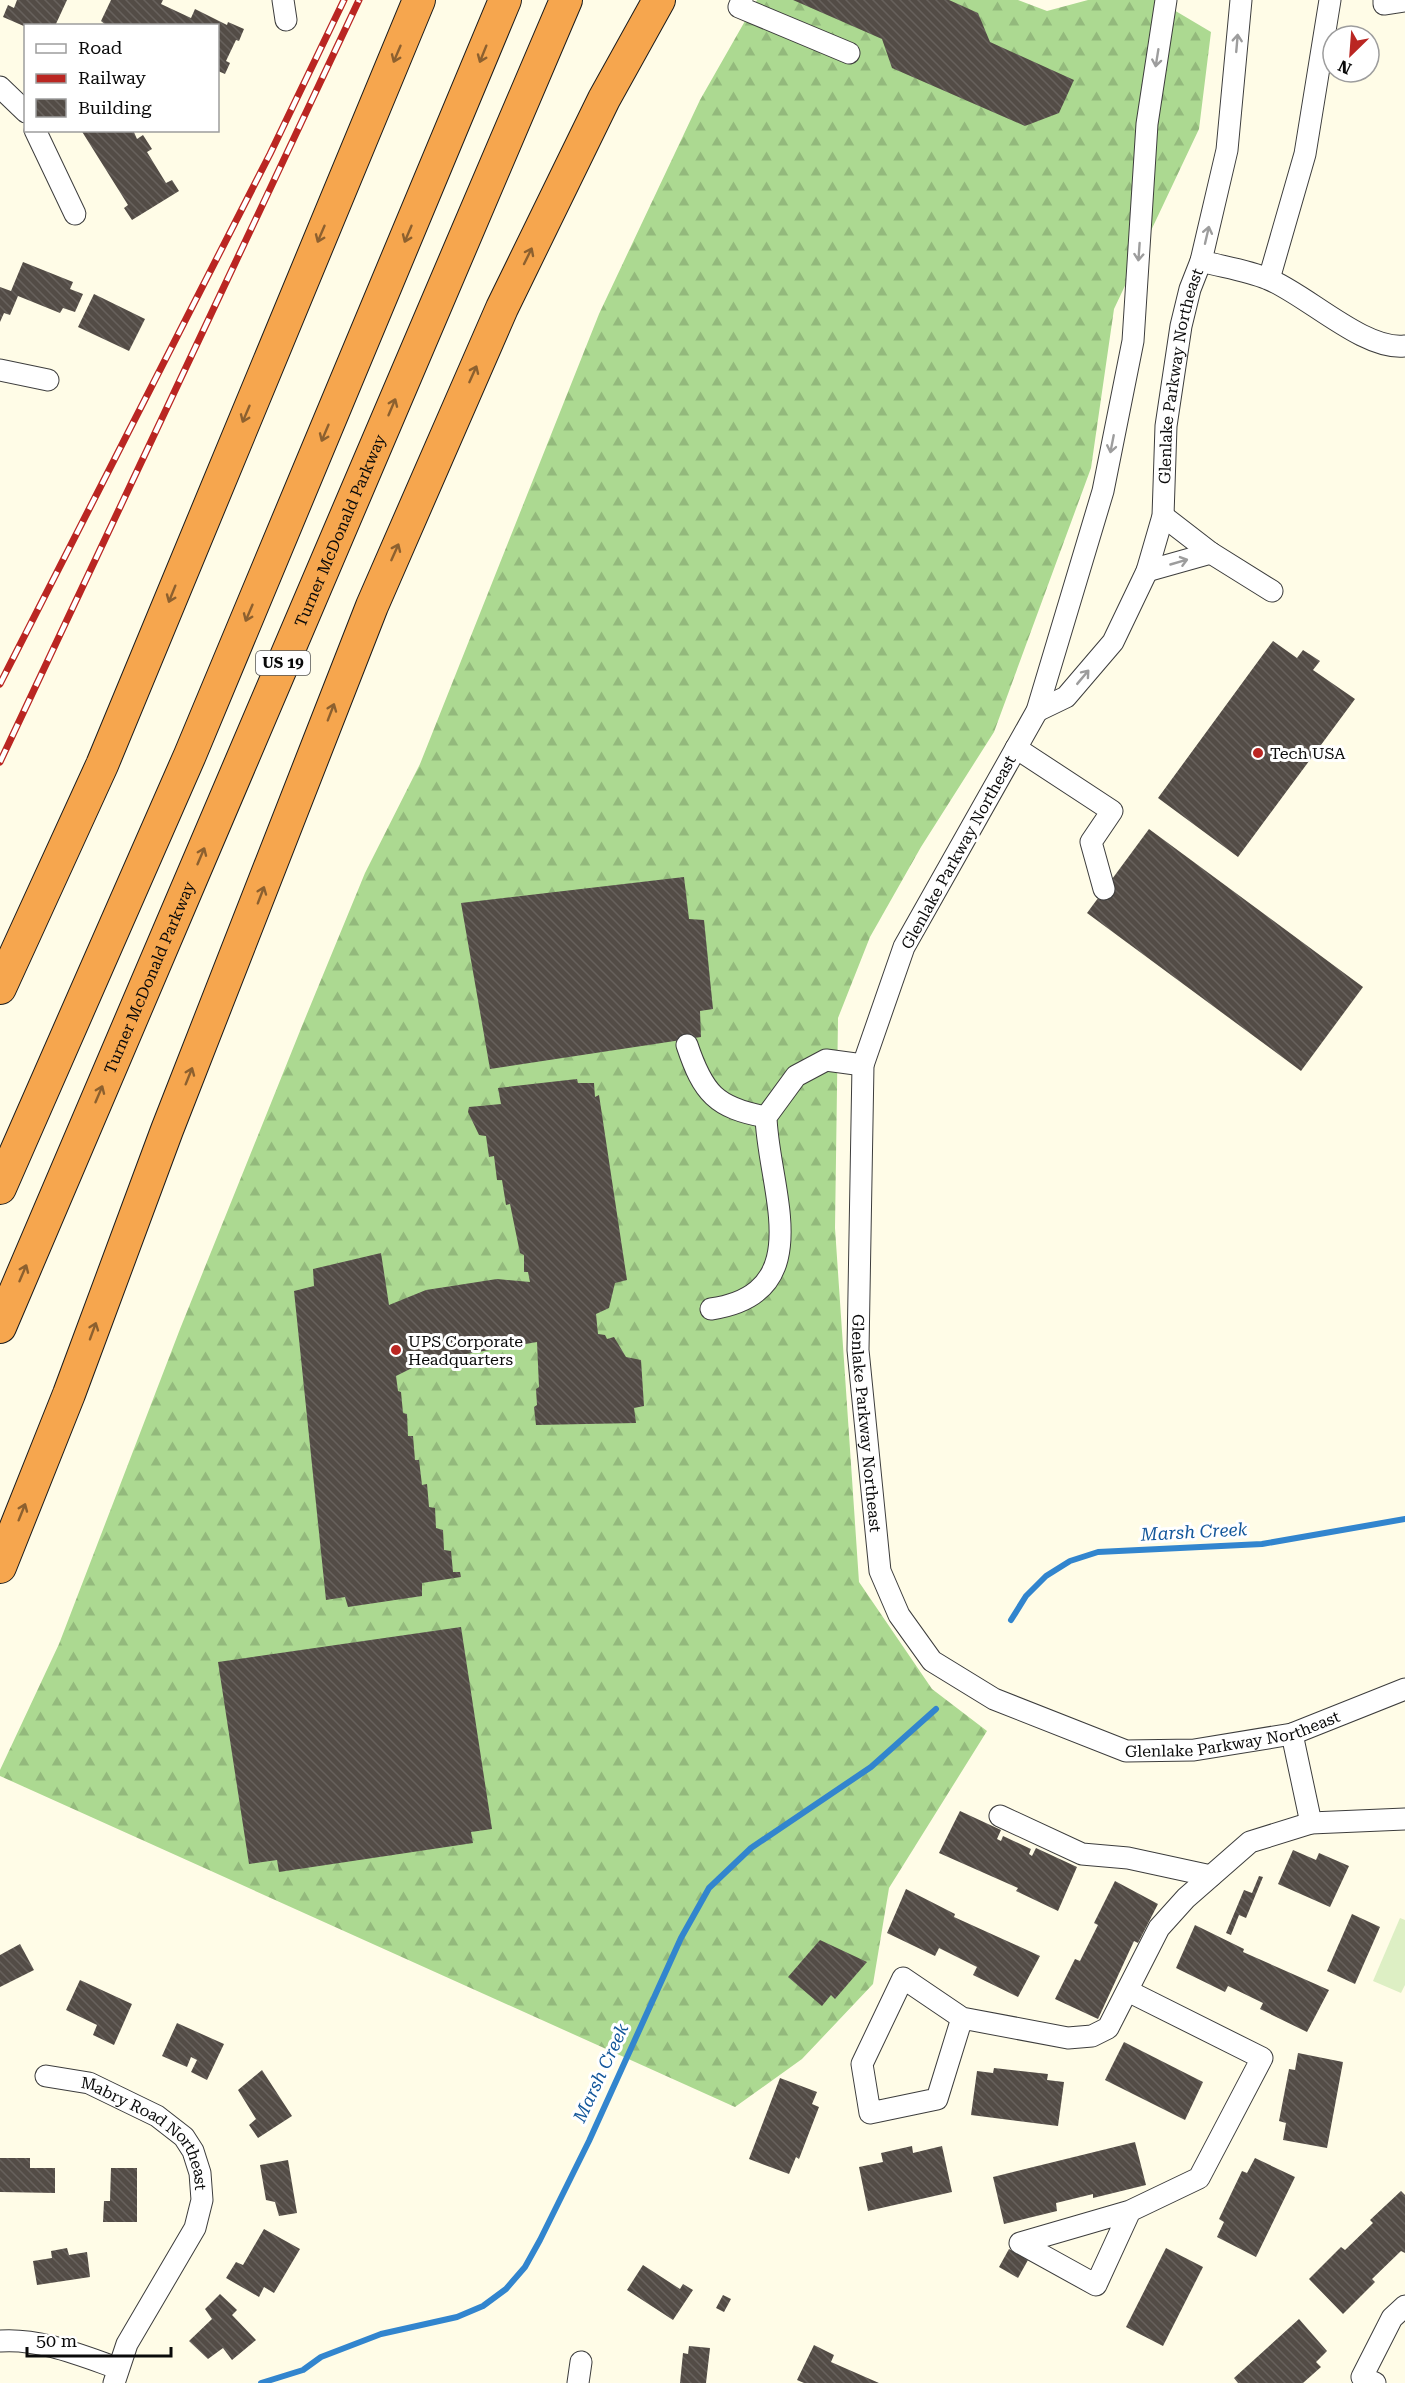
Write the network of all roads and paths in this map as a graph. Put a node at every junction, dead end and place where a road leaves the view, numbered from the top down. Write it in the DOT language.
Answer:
graph roads {
  1 [pos="419,0"];
  2 [pos="505,0"];
  3 [pos="566,0"];
  4 [pos="640,0"];
  5 [pos="659,0"];
  6 [pos="742,0"];
  7 [pos="1166,0"];
  8 [pos="1241,0"];
  9 [pos="1330,0"];
  10 [pos="1384,0"];
  11 [pos="1405,2"];
  12 [pos="849,53"];
  13 [pos="0,87"];
  14 [pos="604,99"];
  15 [pos="24,110"];
  16 [pos="36,132"];
  17 [pos="75,213"];
  18 [pos="1201,261"];
  19 [pos="1269,279"];
  20 [pos="1405,345"];
  21 [pos="0,370"];
  22 [pos="48,380"];
  23 [pos="1163,516"];
  24 [pos="1210,553"];
  25 [pos="1147,571"];
  26 [pos="1272,591"];
  27 [pos="1037,711"];
  28 [pos="1016,748"];
  29 [pos="1104,889"];
  30 [pos="0,988"];
  31 [pos="687,1045"];
  32 [pos="863,1065"];
  33 [pos="766,1117"];
  34 [pos="0,1188"];
  35 [pos="711,1309"];
  36 [pos="0,1327"];
  37 [pos="0,1567"];
  38 [pos="1405,1689"];
  39 [pos="1292,1734"];
  40 [pos="1000,1816"];
  41 [pos="1405,1819"];
  42 [pos="1311,1823"];
  43 [pos="1211,1876"];
  44 [pos="1128,1991"];
  45 [pos="962,2018"];
  46 [pos="46,2076"];
  47 [pos="1130,2211"];
  48 [pos="1405,2306"];
  49 [pos="0,2341"];
  50 [pos="115,2376"];
  51 [pos="1375,2383"];
  1 -- 30 [label="highway, one-way"];
  2 -- 34 [label="highway, US 19, one-way"];
  36 -- 3 [label="highway, Turner McDonald Parkway / US 19, one-way"];
  4 -- 14 [label="highway"];
  5 -- 14 [label="highway"];
  6 -- 12 [label="street"];
  7 -- 27 [label="street, Glenlake Parkway Northeast, one-way"];
  18 -- 8 [label="street, Glenlake Parkway Northeast, one-way"];
  9 -- 19 [label="street"];
  10 -- 11 [label="street"];
  13 -- 15 [label="street"];
  37 -- 14 [label="highway, one-way"];
  16 -- 17 [label="street"];
  18 -- 19 [label="street"];
  18 -- 23 [label="street, Glenlake Parkway Northeast"];
  19 -- 20 [label="street"];
  21 -- 22 [label="street"];
  23 -- 24 [label="street"];
  23 -- 25 [label="street, Glenlake Parkway Northeast"];
  25 -- 24 [label="street, one-way"];
  24 -- 26 [label="street"];
  27 -- 25 [label="street, Glenlake Parkway Northeast, one-way"];
  27 -- 28 [label="street, Glenlake Parkway Northeast"];
  28 -- 29 [label="street"];
  28 -- 32 [label="street, Glenlake Parkway Northeast"];
  31 -- 33 [label="street"];
  32 -- 33 [label="street"];
  32 -- 39 [label="street, Glenlake Parkway Northeast"];
  33 -- 35 [label="street"];
  38 -- 39 [label="street, Glenlake Parkway Northeast"];
  39 -- 42 [label="street"];
  40 -- 43 [label="street"];
  41 -- 42 [label="street"];
  42 -- 43 [label="street"];
  43 -- 44 [label="street"];
  44 -- 45 [label="street"];
  44 -- 47 [label="street"];
  45 -- 45 [label="street"];
  46 -- 50 [label="street, Mabry Road Northeast"];
  47 -- 47 [label="street"];
  48 -- 51 [label="street"];
  49 -- 50 [label="street"];
}
